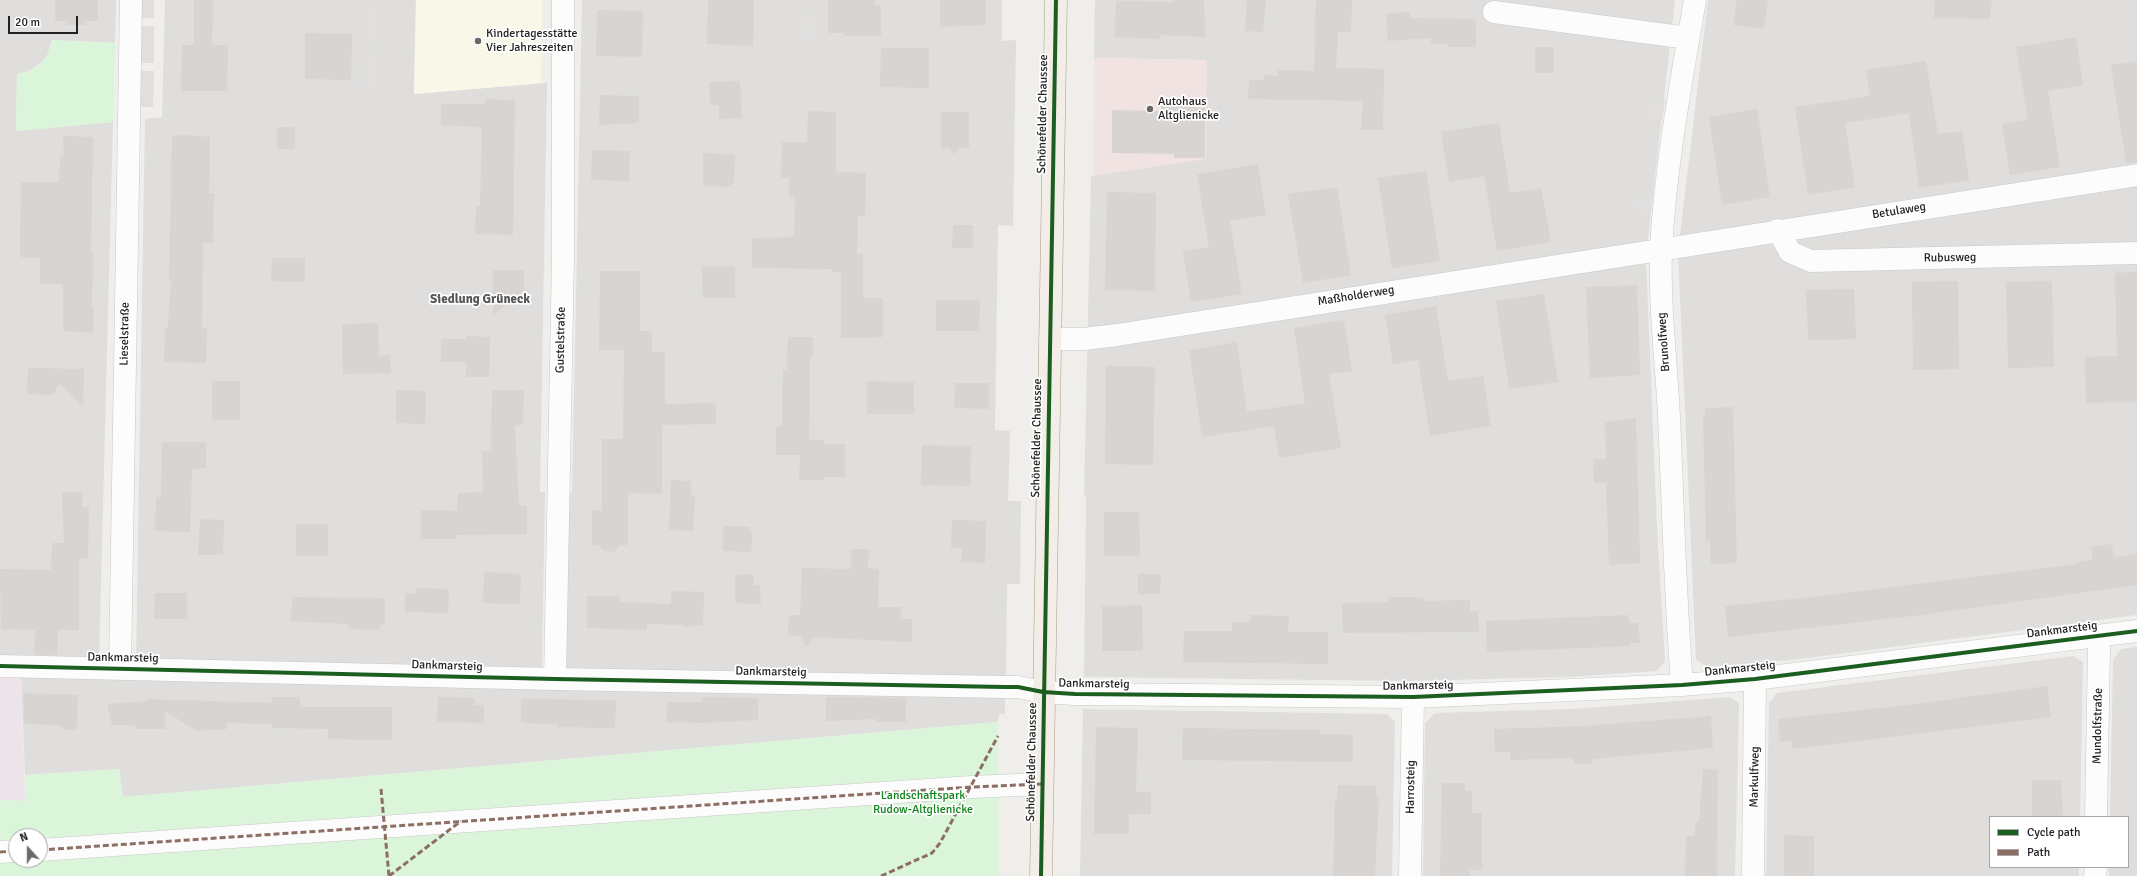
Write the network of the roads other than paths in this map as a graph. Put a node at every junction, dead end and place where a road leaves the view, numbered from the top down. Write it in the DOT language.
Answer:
graph roads {
  1 [pos="131,0"];
  2 [pos="563,0"];
  3 [pos="1056,0"];
  4 [pos="1695,0"];
  5 [pos="1494,12"];
  6 [pos="1688,38"];
  7 [pos="2137,175"];
  8 [pos="1778,230"];
  9 [pos="1661,249"];
  10 [pos="2137,253"];
  11 [pos="1050,340"];
  12 [pos="2137,630"];
  13 [pos="2097,636"];
  14 [pos="0,666"];
  15 [pos="120,668"];
  16 [pos="555,679"];
  17 [pos="1755,679"];
  18 [pos="1682,685"];
  19 [pos="1043,692"];
  20 [pos="1413,697"];
  21 [pos="1042,784"];
  22 [pos="2096,816"];
  23 [pos="48,849"];
  24 [pos="1041,876"];
  25 [pos="1410,876"];
  26 [pos="1753,876"];
  1 -- 15 [label="street, Lieselstraße"];
  2 -- 16 [label="street, Gustelstraße"];
  3 -- 11 [label="main road, Schönefelder Chaussee"];
  4 -- 6 [label="street, Brunolfweg"];
  5 -- 6 [label="street"];
  6 -- 9 [label="street, Brunolfweg"];
  7 -- 8 [label="street, Betulaweg"];
  8 -- 9 [label="street, Betulaweg"];
  8 -- 10 [label="street, Rubusweg"];
  9 -- 11 [label="street, Maßholderweg"];
  9 -- 18 [label="street, Brunolfweg"];
  11 -- 19 [label="main road, Schönefelder Chaussee"];
  12 -- 13 [label="street, Dankmarsteig"];
  13 -- 17 [label="street, Dankmarsteig"];
  13 -- 22 [label="street, Mundolfstraße"];
  14 -- 15 [label="street, Dankmarsteig"];
  15 -- 16 [label="street, Dankmarsteig"];
  16 -- 19 [label="street, Dankmarsteig"];
  17 -- 18 [label="street, Dankmarsteig"];
  17 -- 26 [label="street, Markulfweg"];
  18 -- 20 [label="street, Dankmarsteig"];
  19 -- 20 [label="street, Dankmarsteig"];
  19 -- 21 [label="main road, Schönefelder Chaussee"];
  20 -- 25 [label="street, Harrosteig"];
  21 -- 23 [label="street"];
  21 -- 24 [label="main road, Schönefelder Chaussee"];
}
